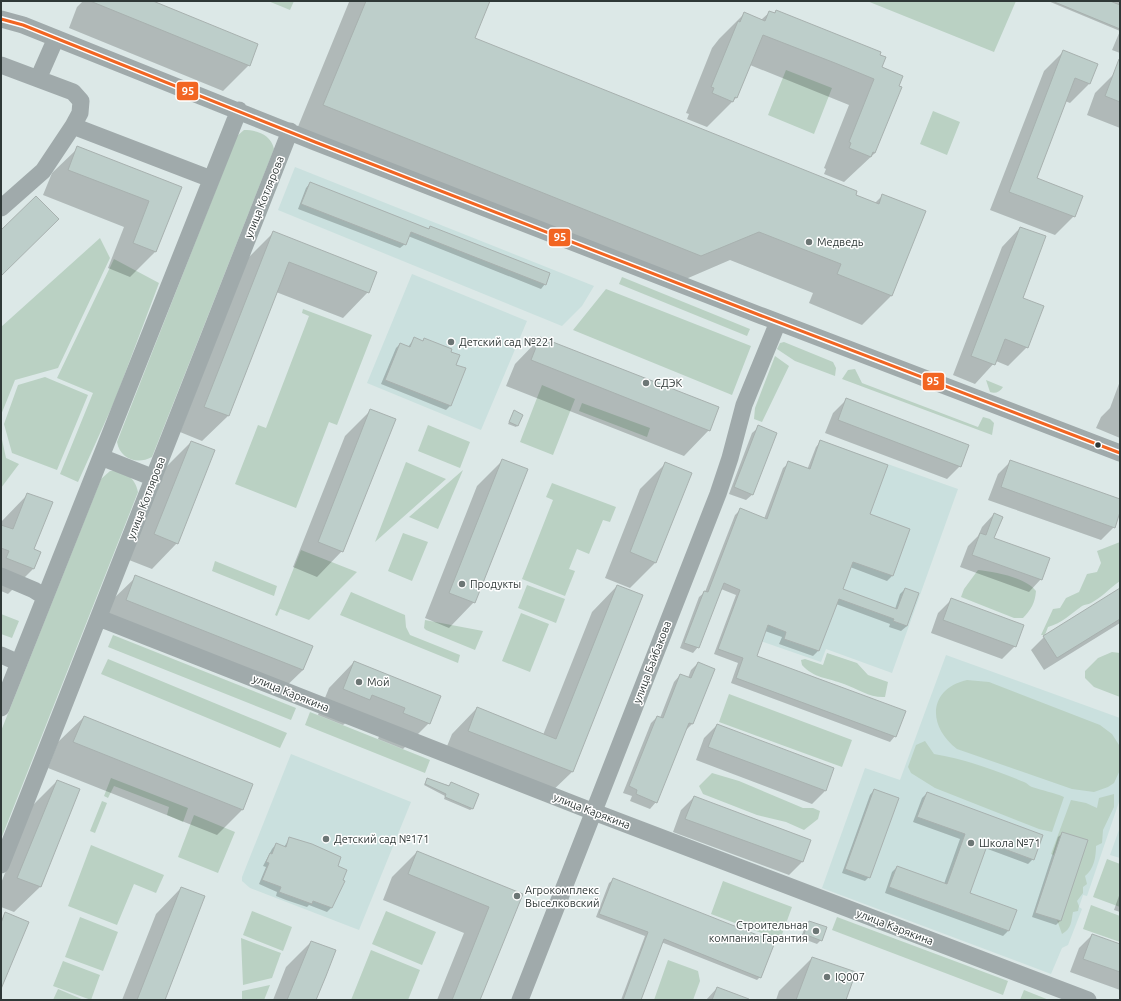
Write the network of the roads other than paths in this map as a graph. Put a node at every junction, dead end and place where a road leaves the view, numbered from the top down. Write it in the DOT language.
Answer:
graph roads {
  1 [pos="1,13"];
  2 [pos="1,19"];
  3 [pos="23,25"];
  4 [pos="56,38"];
  5 [pos="1,65"];
  6 [pos="38,79"];
  7 [pos="239,110"];
  8 [pos="73,126"];
  9 [pos="290,131"];
  10 [pos="211,179"];
  11 [pos="1,208"];
  12 [pos="778,322"];
  13 [pos="1120,453"];
  14 [pos="101,457"];
  15 [pos="154,478"];
  16 [pos="1,576"];
  17 [pos="45,597"];
  18 [pos="99,618"];
  19 [pos="1,655"];
  20 [pos="19,663"];
  21 [pos="1,708"];
  22 [pos="594,812"];
  23 [pos="1,865"];
  24 [pos="520,1000"];
  25 [pos="1088,1000"];
  1 -- 3 [label="street"];
  2 -- 3 [label="street"];
  3 -- 4 [label="street"];
  4 -- 6 [label="street"];
  4 -- 7 [label="street"];
  5 -- 6 [label="street"];
  6 -- 8 [label="street"];
  7 -- 9 [label="street"];
  7 -- 10 [label="street"];
  8 -- 10 [label="street"];
  8 -- 11 [label="street"];
  9 -- 12 [label="street"];
  9 -- 15 [label="street, улица Котлярова"];
  10 -- 14 [label="street"];
  12 -- 13 [label="street"];
  12 -- 22 [label="street, улица Байбакова"];
  14 -- 15 [label="street"];
  14 -- 17 [label="street"];
  15 -- 18 [label="street, улица Котлярова"];
  16 -- 17 [label="street"];
  17 -- 20 [label="street"];
  18 -- 22 [label="street, улица Карякина"];
  18 -- 23 [label="street, улица Котлярова"];
  19 -- 20 [label="street"];
  20 -- 21 [label="street"];
  22 -- 24 [label="street, улица Байбакова"];
  22 -- 25 [label="street, улица Карякина"];
}
